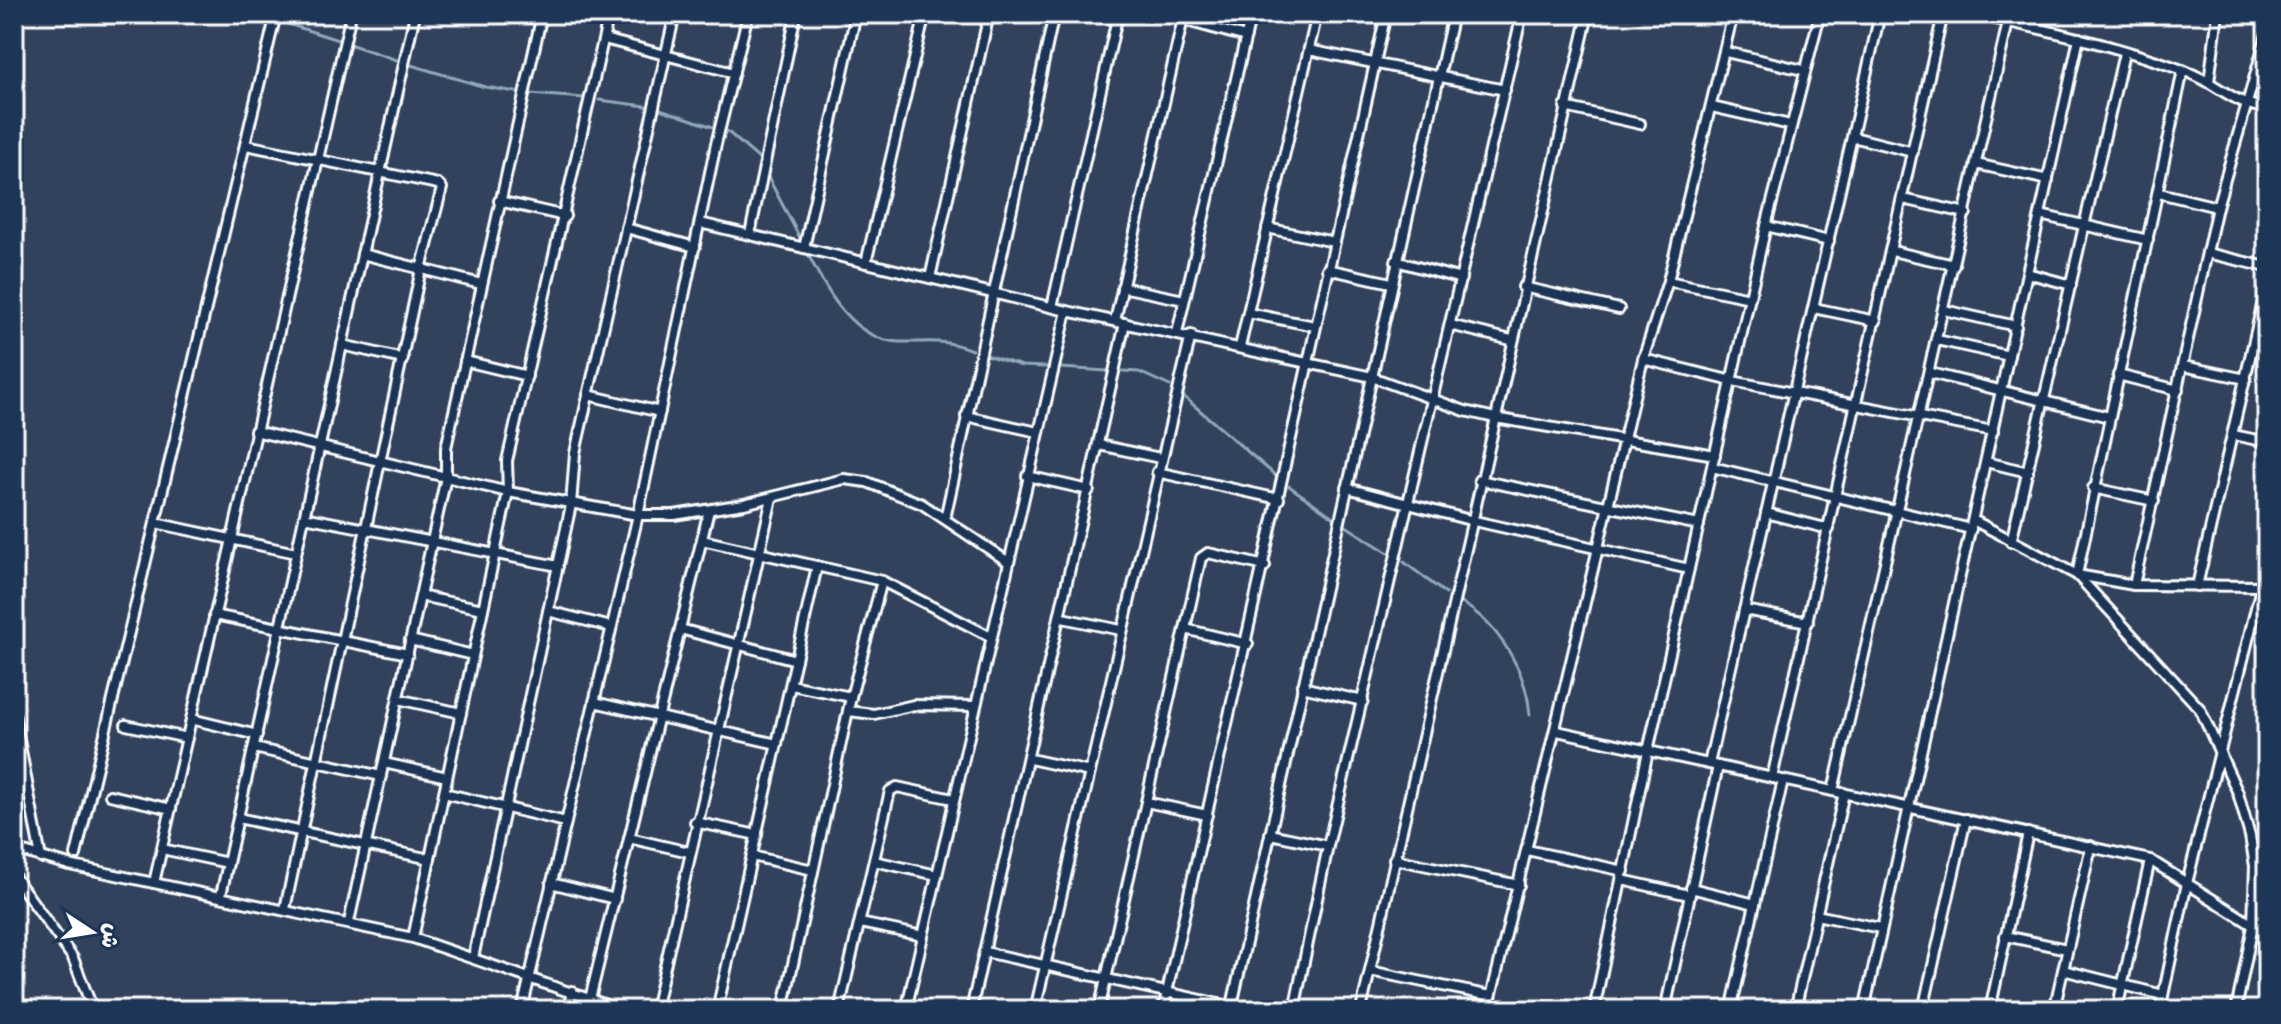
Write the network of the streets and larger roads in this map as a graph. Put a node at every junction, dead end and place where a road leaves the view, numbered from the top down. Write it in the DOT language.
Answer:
graph roads {
  1 [pos="276,14"];
  2 [pos="351,14"];
  3 [pos="415,14"];
  4 [pos="542,14"];
  5 [pos="609,14"];
  6 [pos="675,14"];
  7 [pos="748,14"];
  8 [pos="796,14"];
  9 [pos="856,14"];
  10 [pos="925,14"];
  11 [pos="989,14"];
  12 [pos="1054,14"];
  13 [pos="1118,14"];
  14 [pos="1251,14"];
  15 [pos="1317,14"];
  16 [pos="1386,14"];
  17 [pos="1453,14"];
  18 [pos="1522,14"];
  19 [pos="1588,14"];
  20 [pos="1733,14"];
  21 [pos="1820,14"];
  22 [pos="1880,14"];
  23 [pos="1943,14"];
  24 [pos="1971,14"];
  25 [pos="2218,14"];
  26 [pos="2255,14"];
  27 [pos="2267,16"];
  28 [pos="1184,17"];
  29 [pos="2008,22"];
  30 [pos="2267,34"];
  31 [pos="1246,37"];
  32 [pos="2079,38"];
  33 [pos="604,39"];
  34 [pos="1309,50"];
  35 [pos="1726,52"];
  36 [pos="2124,53"];
  37 [pos="665,54"];
  38 [pos="1376,61"];
  39 [pos="1803,70"];
  40 [pos="2183,70"];
  41 [pos="734,73"];
  42 [pos="1439,76"];
  43 [pos="2209,82"];
  44 [pos="1505,90"];
  45 [pos="2245,105"];
  46 [pos="1565,107"];
  47 [pos="1712,107"];
  48 [pos="2267,109"];
  49 [pos="1640,124"];
  50 [pos="1790,125"];
  51 [pos="1853,137"];
  52 [pos="246,145"];
  53 [pos="1913,152"];
  54 [pos="318,161"];
  55 [pos="1976,164"];
  56 [pos="380,174"];
  57 [pos="2048,180"];
  58 [pos="2159,193"];
  59 [pos="1903,199"];
  60 [pos="499,201"];
  61 [pos="2217,207"];
  62 [pos="1966,213"];
  63 [pos="2040,215"];
  64 [pos="565,216"];
  65 [pos="700,223"];
  66 [pos="2085,225"];
  67 [pos="1766,226"];
  68 [pos="626,228"];
  69 [pos="1267,228"];
  70 [pos="750,234"];
  71 [pos="2148,240"];
  72 [pos="1829,241"];
  73 [pos="1334,242"];
  74 [pos="695,247"];
  75 [pos="804,248"];
  76 [pos="1892,251"];
  77 [pos="2207,253"];
  78 [pos="362,254"];
  79 [pos="1396,261"];
  80 [pos="866,263"];
  81 [pos="1954,265"];
  82 [pos="2267,267"];
  83 [pos="421,269"];
  84 [pos="1327,269"];
  85 [pos="2027,273"];
  86 [pos="930,278"];
  87 [pos="1461,279"];
  88 [pos="1668,281"];
  89 [pos="1391,283"];
  90 [pos="481,284"];
  91 [pos="2267,284"];
  92 [pos="2071,285"];
  93 [pos="1122,287"];
  94 [pos="1523,287"];
  95 [pos="991,293"];
  96 [pos="1750,298"];
  97 [pos="1184,300"];
  98 [pos="1052,307"];
  99 [pos="1814,308"];
  100 [pos="1619,309"];
  101 [pos="1944,310"];
  102 [pos="1067,311"];
  103 [pos="1248,313"];
  104 [pos="1115,321"];
  105 [pos="1876,321"];
  106 [pos="1125,323"];
  107 [pos="1450,325"];
  108 [pos="1315,326"];
  109 [pos="2016,326"];
  110 [pos="1177,333"];
  111 [pos="1191,335"];
  112 [pos="1511,340"];
  113 [pos="1937,340"];
  114 [pos="342,345"];
  115 [pos="1240,347"];
  116 [pos="2009,356"];
  117 [pos="403,359"];
  118 [pos="1643,359"];
  119 [pos="465,361"];
  120 [pos="1308,363"];
  121 [pos="2183,366"];
  122 [pos="1930,373"];
  123 [pos="2118,375"];
  124 [pos="527,376"];
  125 [pos="1372,377"];
  126 [pos="2246,379"];
  127 [pos="1732,381"];
  128 [pos="2178,390"];
  129 [pos="2002,391"];
  130 [pos="1794,393"];
  131 [pos="588,395"];
  132 [pos="1435,400"];
  133 [pos="2044,403"];
  134 [pos="1858,406"];
  135 [pos="660,412"];
  136 [pos="966,416"];
  137 [pos="1920,417"];
  138 [pos="2109,417"];
  139 [pos="1495,418"];
  140 [pos="255,431"];
  141 [pos="1993,431"];
  142 [pos="1038,432"];
  143 [pos="2233,435"];
  144 [pos="1626,439"];
  145 [pos="2267,442"];
  146 [pos="1099,445"];
  147 [pos="320,447"];
  148 [pos="1715,455"];
  149 [pos="1160,458"];
  150 [pos="381,460"];
  151 [pos="1986,462"];
  152 [pos="1712,467"];
  153 [pos="1157,472"];
  154 [pos="2028,472"];
  155 [pos="1027,476"];
  156 [pos="446,477"];
  157 [pos="1479,480"];
  158 [pos="1774,481"];
  159 [pos="1347,488"];
  160 [pos="2093,488"];
  161 [pos="1089,490"];
  162 [pos="508,492"];
  163 [pos="1837,497"];
  164 [pos="772,498"];
  165 [pos="1279,499"];
  166 [pos="2154,501"];
  167 [pos="1410,503"];
  168 [pos="1610,504"];
  169 [pos="571,505"];
  170 [pos="709,510"];
  171 [pos="1766,513"];
  172 [pos="1898,513"];
  173 [pos="638,515"];
  174 [pos="304,517"];
  175 [pos="945,519"];
  176 [pos="1470,520"];
  177 [pos="155,523"];
  178 [pos="1972,524"];
  179 [pos="1699,525"];
  180 [pos="366,529"];
  181 [pos="1829,529"];
  182 [pos="231,537"];
  183 [pos="432,540"];
  184 [pos="702,540"];
  185 [pos="2011,542"];
  186 [pos="1600,547"];
  187 [pos="759,552"];
  188 [pos="296,553"];
  189 [pos="495,553"];
  190 [pos="1007,561"];
  191 [pos="2267,564"];
  192 [pos="558,566"];
  193 [pos="817,566"];
  194 [pos="1265,566"];
  195 [pos="1689,569"];
  196 [pos="2077,575"];
  197 [pos="882,581"];
  198 [pos="2134,585"];
  199 [pos="2197,586"];
  200 [pos="2265,586"];
  201 [pos="420,596"];
  202 [pos="483,609"];
  203 [pos="1744,610"];
  204 [pos="548,611"];
  205 [pos="214,615"];
  206 [pos="1062,618"];
  207 [pos="1808,622"];
  208 [pos="611,627"];
  209 [pos="680,629"];
  210 [pos="1185,629"];
  211 [pos="280,630"];
  212 [pos="1121,630"];
  213 [pos="991,637"];
  214 [pos="410,640"];
  215 [pos="342,641"];
  216 [pos="1248,644"];
  217 [pos="737,646"];
  218 [pos="408,654"];
  219 [pos="473,655"];
  220 [pos="796,660"];
  221 [pos="791,685"];
  222 [pos="1302,687"];
  223 [pos="851,697"];
  224 [pos="398,699"];
  225 [pos="1363,701"];
  226 [pos="594,702"];
  227 [pos="975,706"];
  228 [pos="848,711"];
  229 [pos="14,713"];
  230 [pos="461,713"];
  231 [pos="659,717"];
  232 [pos="191,719"];
  233 [pos="126,725"];
  234 [pos="717,730"];
  235 [pos="1557,731"];
  236 [pos="257,735"];
  237 [pos="187,738"];
  238 [pos="777,744"];
  239 [pos="254,748"];
  240 [pos="2220,750"];
  241 [pos="1648,751"];
  242 [pos="1030,759"];
  243 [pos="316,763"];
  244 [pos="384,763"];
  245 [pos="1714,765"];
  246 [pos="1090,772"];
  247 [pos="381,776"];
  248 [pos="447,777"];
  249 [pos="1772,778"];
  250 [pos="1783,780"];
  251 [pos="1833,791"];
  252 [pos="444,793"];
  253 [pos="1844,793"];
  254 [pos="110,795"];
  255 [pos="953,799"];
  256 [pos="1146,802"];
  257 [pos="1909,807"];
  258 [pos="505,808"];
  259 [pos="171,809"];
  260 [pos="1207,815"];
  261 [pos="238,818"];
  262 [pos="1966,819"];
  263 [pos="566,822"];
  264 [pos="695,822"];
  265 [pos="302,831"];
  266 [pos="2028,833"];
  267 [pos="1270,834"];
  268 [pos="757,835"];
  269 [pos="629,838"];
  270 [pos="366,844"];
  271 [pos="1328,846"];
  272 [pos="2091,846"];
  273 [pos="14,849"];
  274 [pos="162,849"];
  275 [pos="1527,850"];
  276 [pos="689,852"];
  277 [pos="76,855"];
  278 [pos="2267,855"];
  279 [pos="752,856"];
  280 [pos="41,858"];
  281 [pos="430,859"];
  282 [pos="1394,859"];
  283 [pos="2150,860"];
  284 [pos="874,861"];
  285 [pos="228,863"];
  286 [pos="813,870"];
  287 [pos="937,875"];
  288 [pos="14,876"];
  289 [pos="1623,876"];
  290 [pos="154,883"];
  291 [pos="551,883"];
  292 [pos="2187,883"];
  293 [pos="1519,885"];
  294 [pos="1690,892"];
  295 [pos="221,895"];
  296 [pos="615,899"];
  297 [pos="1755,904"];
  298 [pos="285,909"];
  299 [pos="1816,915"];
  300 [pos="349,922"];
  301 [pos="860,923"];
  302 [pos="2253,924"];
  303 [pos="1880,928"];
  304 [pos="2267,934"];
  305 [pos="923,936"];
  306 [pos="2005,936"];
  307 [pos="413,938"];
  308 [pos="2067,949"];
  309 [pos="985,952"];
  310 [pos="473,958"];
  311 [pos="1045,965"];
  312 [pos="2063,970"];
  313 [pos="1370,971"];
  314 [pos="529,977"];
  315 [pos="1107,978"];
  316 [pos="2123,985"];
  317 [pos="572,991"];
  318 [pos="1167,992"];
  319 [pos="2163,995"];
  320 [pos="1491,996"];
  321 [pos="590,999"];
  322 [pos="1231,1008"];
  323 [pos="93,1010"];
  324 [pos="522,1010"];
  325 [pos="568,1010"];
  326 [pos="621,1010"];
  327 [pos="655,1010"];
  328 [pos="717,1010"];
  329 [pos="783,1010"];
  330 [pos="839,1010"];
  331 [pos="906,1010"];
  332 [pos="971,1010"];
  333 [pos="1035,1010"];
  334 [pos="1099,1010"];
  335 [pos="1163,1010"];
  336 [pos="1247,1010"];
  337 [pos="1294,1010"];
  338 [pos="1361,1010"];
  339 [pos="1488,1010"];
  340 [pos="1594,1010"];
  341 [pos="1665,1010"];
  342 [pos="1731,1010"];
  343 [pos="1795,1010"];
  344 [pos="1864,1010"];
  345 [pos="1923,1010"];
  346 [pos="1990,1010"];
  347 [pos="2054,1010"];
  348 [pos="2117,1010"];
  349 [pos="2160,1010"];
  350 [pos="2236,1010"];
  1 -- 52 [label="street"];
  2 -- 54 [label="street"];
  3 -- 56 [label="street"];
  4 -- 60 [label="street"];
  5 -- 33 [label="street"];
  6 -- 37 [label="street"];
  7 -- 41 [label="street"];
  8 -- 70 [label="street"];
  9 -- 75 [label="street"];
  10 -- 80 [label="street"];
  11 -- 86 [label="street"];
  12 -- 95 [label="street"];
  13 -- 98 [label="street"];
  14 -- 31 [label="street"];
  15 -- 34 [label="street"];
  16 -- 38 [label="street"];
  17 -- 42 [label="street"];
  18 -- 44 [label="street"];
  19 -- 46 [label="street"];
  20 -- 35 [label="street"];
  21 -- 39 [label="street"];
  22 -- 51 [label="street"];
  23 -- 53 [label="street"];
  24 -- 29 [label="street"];
  25 -- 43 [label="street"];
  26 -- 27 [label="street"];
  28 -- 31 [label="street"];
  28 -- 93 [label="street"];
  29 -- 32 [label="street"];
  29 -- 55 [label="street"];
  30 -- 45 [label="street"];
  31 -- 97 [label="street"];
  32 -- 36 [label="street"];
  32 -- 57 [label="street"];
  33 -- 37 [label="street"];
  33 -- 64 [label="street"];
  34 -- 38 [label="street"];
  34 -- 69 [label="street"];
  35 -- 39 [label="street"];
  35 -- 47 [label="street"];
  36 -- 40 [label="street"];
  36 -- 66 [label="street"];
  37 -- 41 [label="street"];
  37 -- 68 [label="street"];
  38 -- 42 [label="street"];
  38 -- 73 [label="street"];
  39 -- 50 [label="street"];
  40 -- 43 [label="street"];
  40 -- 58 [label="street"];
  41 -- 65 [label="street"];
  42 -- 44 [label="street"];
  42 -- 79 [label="street"];
  43 -- 45 [label="street"];
  44 -- 87 [label="street"];
  45 -- 48 [label="street"];
  45 -- 61 [label="street"];
  46 -- 49 [label="street"];
  46 -- 94 [label="street"];
  47 -- 50 [label="street"];
  47 -- 88 [label="street"];
  50 -- 67 [label="street"];
  51 -- 53 [label="street"];
  51 -- 72 [label="street"];
  52 -- 54 [label="street"];
  52 -- 177 [label="street"];
  53 -- 59 [label="street"];
  54 -- 56 [label="street"];
  54 -- 140 [label="street"];
  55 -- 57 [label="street"];
  55 -- 62 [label="street"];
  56 -- 78 [label="street"];
  56 -- 83 [label="street"];
  57 -- 63 [label="street"];
  58 -- 61 [label="street"];
  58 -- 71 [label="street"];
  59 -- 62 [label="street"];
  59 -- 76 [label="street"];
  60 -- 64 [label="street"];
  60 -- 90 [label="street"];
  61 -- 77 [label="street"];
  62 -- 81 [label="street"];
  63 -- 66 [label="street"];
  63 -- 85 [label="street"];
  64 -- 124 [label="street"];
  65 -- 70 [label="street"];
  65 -- 74 [label="street"];
  66 -- 71 [label="street"];
  66 -- 92 [label="street"];
  67 -- 72 [label="street"];
  67 -- 96 [label="street"];
  68 -- 74 [label="street"];
  68 -- 131 [label="street"];
  69 -- 73 [label="street"];
  69 -- 103 [label="street"];
  70 -- 75 [label="street"];
  71 -- 123 [label="street"];
  72 -- 99 [label="street"];
  73 -- 84 [label="street"];
  74 -- 135 [label="street"];
  75 -- 80 [label="street"];
  76 -- 81 [label="street"];
  76 -- 105 [label="street"];
  77 -- 82 [label="street"];
  77 -- 121 [label="street"];
  78 -- 83 [label="street"];
  78 -- 114 [label="street"];
  79 -- 87 [label="street"];
  79 -- 89 [label="street"];
  80 -- 86 [label="street"];
  81 -- 101 [label="street"];
  83 -- 90 [label="street"];
  83 -- 117 [label="street"];
  84 -- 89 [label="street"];
  84 -- 108 [label="street"];
  85 -- 92 [label="street"];
  85 -- 109 [label="street"];
  86 -- 95 [label="street"];
  87 -- 107 [label="street"];
  88 -- 96 [label="street"];
  88 -- 118 [label="street"];
  89 -- 125 [label="street"];
  90 -- 119 [label="street"];
  91 -- 126 [label="street"];
  92 -- 133 [label="street"];
  93 -- 97 [label="street"];
  93 -- 104 [label="street"];
  94 -- 100 [label="street"];
  94 -- 112 [label="street"];
  95 -- 98 [label="street"];
  95 -- 136 [label="street"];
  96 -- 127 [label="street"];
  97 -- 110 [label="street"];
  98 -- 102 [label="street"];
  99 -- 105 [label="street"];
  99 -- 130 [label="street"];
  101 -- 109 [label="street"];
  101 -- 113 [label="street"];
  102 -- 104 [label="street"];
  102 -- 142 [label="street"];
  103 -- 108 [label="street"];
  103 -- 115 [label="street"];
  104 -- 106 [label="street"];
  105 -- 134 [label="street"];
  106 -- 110 [label="street"];
  106 -- 146 [label="street"];
  107 -- 112 [label="street"];
  107 -- 132 [label="street"];
  108 -- 120 [label="street"];
  109 -- 116 [label="street"];
  110 -- 111 [label="street"];
  111 -- 115 [label="street"];
  111 -- 149 [label="street"];
  112 -- 139 [label="street"];
  113 -- 116 [label="street"];
  113 -- 122 [label="street"];
  114 -- 117 [label="street"];
  114 -- 147 [label="street"];
  115 -- 120 [label="street"];
  116 -- 129 [label="street"];
  117 -- 150 [label="street"];
  118 -- 127 [label="street"];
  118 -- 144 [label="street"];
  119 -- 124 [label="street"];
  119 -- 156 [label="street"];
  120 -- 125 [label="street"];
  120 -- 165 [label="street"];
  121 -- 126 [label="street"];
  121 -- 128 [label="street"];
  122 -- 129 [label="street"];
  122 -- 137 [label="street"];
  123 -- 128 [label="street"];
  123 -- 138 [label="street"];
  124 -- 162 [label="street"];
  125 -- 132 [label="street"];
  125 -- 159 [label="street"];
  126 -- 143 [label="street"];
  127 -- 130 [label="street"];
  127 -- 148 [label="street"];
  128 -- 166 [label="street"];
  129 -- 133 [label="street"];
  129 -- 141 [label="street"];
  130 -- 134 [label="street"];
  130 -- 158 [label="street"];
  131 -- 135 [label="street"];
  131 -- 169 [label="street"];
  132 -- 139 [label="street"];
  132 -- 167 [label="street"];
  133 -- 138 [label="street"];
  133 -- 154 [label="street"];
  134 -- 137 [label="street"];
  134 -- 163 [label="street"];
  135 -- 173 [label="street"];
  136 -- 142 [label="street"];
  136 -- 175 [label="street"];
  137 -- 141 [label="street"];
  137 -- 172 [label="street"];
  138 -- 160 [label="street"];
  139 -- 144 [label="street"];
  139 -- 157 [label="street"];
  140 -- 147 [label="street"];
  140 -- 182 [label="street"];
  141 -- 151 [label="street"];
  142 -- 155 [label="street"];
  143 -- 145 [label="street"];
  143 -- 199 [label="street"];
  144 -- 148 [label="street"];
  144 -- 168 [label="street"];
  146 -- 149 [label="street"];
  146 -- 161 [label="street"];
  147 -- 150 [label="street"];
  147 -- 174 [label="street"];
  148 -- 152 [label="street"];
  149 -- 153 [label="street"];
  150 -- 156 [label="street"];
  150 -- 180 [label="street"];
  151 -- 154 [label="street"];
  151 -- 178 [label="street"];
  152 -- 158 [label="street"];
  152 -- 179 [label="street"];
  153 -- 165 [label="street"];
  153 -- 212 [label="street"];
  154 -- 185 [label="street"];
  155 -- 161 [label="street"];
  155 -- 190 [label="street"];
  156 -- 162 [label="street"];
  156 -- 183 [label="street"];
  157 -- 168 [label="street"];
  157 -- 176 [label="street"];
  158 -- 163 [label="street"];
  158 -- 171 [label="street"];
  159 -- 167 [label="street"];
  159 -- 222 [label="street"];
  160 -- 166 [label="street"];
  160 -- 196 [label="street"];
  161 -- 206 [label="street"];
  162 -- 169 [label="street"];
  162 -- 189 [label="street"];
  163 -- 172 [label="street"];
  163 -- 181 [label="street"];
  164 -- 170 [label="street"];
  164 -- 175 [label="street"];
  164 -- 187 [label="street"];
  165 -- 194 [label="street"];
  166 -- 198 [label="street"];
  167 -- 176 [label="street"];
  167 -- 225 [label="street"];
  168 -- 179 [label="street"];
  168 -- 186 [label="street"];
  169 -- 173 [label="street"];
  169 -- 192 [label="street"];
  170 -- 173 [label="street"];
  170 -- 184 [label="street"];
  171 -- 181 [label="street"];
  171 -- 203 [label="street"];
  172 -- 178 [label="street"];
  172 -- 251 [label="street"];
  173 -- 208 [label="street"];
  174 -- 180 [label="street"];
  174 -- 188 [label="street"];
  175 -- 190 [label="street"];
  176 -- 186 [label="street"];
  176 -- 282 [label="street"];
  177 -- 182 [label="street"];
  177 -- 277 [label="street"];
  178 -- 185 [label="street"];
  178 -- 257 [label="street"];
  179 -- 195 [label="street"];
  180 -- 183 [label="street"];
  180 -- 215 [label="street"];
  181 -- 207 [label="street"];
  182 -- 188 [label="street"];
  182 -- 205 [label="street"];
  183 -- 189 [label="street"];
  183 -- 201 [label="street"];
  184 -- 187 [label="street"];
  184 -- 209 [label="street"];
  185 -- 196 [label="street"];
  186 -- 195 [label="street"];
  186 -- 235 [label="street"];
  187 -- 193 [label="street"];
  187 -- 217 [label="street"];
  188 -- 211 [label="street"];
  189 -- 192 [label="street"];
  189 -- 202 [label="street"];
  190 -- 213 [label="street"];
  191 -- 200 [label="street"];
  192 -- 204 [label="street"];
  193 -- 197 [label="street"];
  193 -- 220 [label="street"];
  194 -- 210 [label="street"];
  194 -- 216 [label="street"];
  195 -- 241 [label="street"];
  196 -- 198 [label="street"];
  196 -- 240 [label="street"];
  197 -- 213 [label="street"];
  197 -- 223 [label="street"];
  198 -- 199 [label="street"];
  199 -- 200 [label="street"];
  200 -- 240 [label="street"];
  201 -- 202 [label="street"];
  201 -- 214 [label="street"];
  202 -- 219 [label="street"];
  203 -- 207 [label="street"];
  203 -- 245 [label="street"];
  204 -- 208 [label="street"];
  204 -- 258 [label="street"];
  205 -- 211 [label="street"];
  205 -- 232 [label="street"];
  206 -- 212 [label="street"];
  206 -- 242 [label="street"];
  207 -- 249 [label="street"];
  208 -- 226 [label="street"];
  209 -- 217 [label="street"];
  209 -- 231 [label="street"];
  210 -- 216 [label="street"];
  210 -- 256 [label="street"];
  211 -- 215 [label="street"];
  211 -- 236 [label="street"];
  212 -- 246 [label="street"];
  213 -- 227 [label="street"];
  214 -- 218 [label="street"];
  214 -- 219 [label="street"];
  215 -- 218 [label="street"];
  215 -- 243 [label="street"];
  216 -- 260 [label="street"];
  217 -- 220 [label="street"];
  217 -- 234 [label="street"];
  218 -- 224 [label="street"];
  219 -- 230 [label="street"];
  220 -- 221 [label="street"];
  221 -- 223 [label="street"];
  221 -- 238 [label="street"];
  222 -- 225 [label="street"];
  222 -- 267 [label="street"];
  223 -- 228 [label="street"];
  224 -- 230 [label="street"];
  224 -- 244 [label="street"];
  225 -- 271 [label="street"];
  226 -- 231 [label="street"];
  226 -- 263 [label="street"];
  227 -- 228 [label="street"];
  227 -- 255 [label="street"];
  228 -- 286 [label="street"];
  229 -- 280 [label="street"];
  230 -- 248 [label="street"];
  231 -- 234 [label="street"];
  231 -- 269 [label="street"];
  232 -- 236 [label="street"];
  232 -- 237 [label="street"];
  233 -- 237 [label="street"];
  234 -- 238 [label="street"];
  234 -- 264 [label="street"];
  235 -- 241 [label="street"];
  235 -- 275 [label="street"];
  236 -- 239 [label="street"];
  237 -- 259 [label="street"];
  238 -- 268 [label="street"];
  239 -- 243 [label="street"];
  239 -- 261 [label="street"];
  240 -- 292 [label="street"];
  240 -- 302 [label="street"];
  241 -- 245 [label="street"];
  241 -- 289 [label="street"];
  242 -- 246 [label="street"];
  242 -- 309 [label="street"];
  243 -- 247 [label="street"];
  243 -- 265 [label="street"];
  244 -- 247 [label="street"];
  244 -- 248 [label="street"];
  245 -- 249 [label="street"];
  245 -- 294 [label="street"];
  246 -- 311 [label="street"];
  247 -- 270 [label="street"];
  248 -- 252 [label="street"];
  249 -- 250 [label="street"];
  250 -- 251 [label="street"];
  250 -- 297 [label="street"];
  251 -- 253 [label="street"];
  252 -- 258 [label="street"];
  252 -- 281 [label="street"];
  253 -- 257 [label="street"];
  253 -- 299 [label="street"];
  254 -- 259 [label="street"];
  255 -- 284 [label="street"];
  255 -- 287 [label="street"];
  256 -- 260 [label="street"];
  256 -- 315 [label="street"];
  257 -- 262 [label="street"];
  257 -- 303 [label="street"];
  258 -- 263 [label="street"];
  258 -- 310 [label="street"];
  259 -- 274 [label="street"];
  260 -- 318 [label="street"];
  261 -- 265 [label="street"];
  261 -- 285 [label="street"];
  262 -- 266 [label="street"];
  262 -- 345 [label="street"];
  263 -- 291 [label="street"];
  264 -- 268 [label="street"];
  264 -- 276 [label="street"];
  265 -- 270 [label="street"];
  265 -- 298 [label="street"];
  266 -- 272 [label="street"];
  266 -- 306 [label="street"];
  267 -- 271 [label="street"];
  267 -- 322 [label="street"];
  268 -- 279 [label="street"];
  269 -- 276 [label="street"];
  269 -- 296 [label="street"];
  270 -- 281 [label="street"];
  270 -- 300 [label="street"];
  271 -- 337 [label="street"];
  272 -- 283 [label="street"];
  272 -- 308 [label="street"];
  273 -- 280 [label="street"];
  274 -- 285 [label="street"];
  274 -- 290 [label="street"];
  275 -- 289 [label="street"];
  275 -- 293 [label="street"];
  276 -- 327 [label="street"];
  278 -- 302 [label="street"];
  279 -- 286 [label="street"];
  279 -- 328 [label="street"];
  280 -- 290 [label="street"];
  281 -- 307 [label="street"];
  282 -- 293 [label="street"];
  282 -- 313 [label="street"];
  283 -- 292 [label="street"];
  283 -- 316 [label="street"];
  284 -- 287 [label="street"];
  284 -- 301 [label="street"];
  285 -- 295 [label="street"];
  286 -- 329 [label="street"];
  287 -- 305 [label="street"];
  288 -- 323 [label="street"];
  289 -- 294 [label="street"];
  289 -- 340 [label="street"];
  290 -- 295 [label="street"];
  291 -- 296 [label="street"];
  291 -- 314 [label="street"];
  292 -- 302 [label="street"];
  292 -- 319 [label="street"];
  293 -- 320 [label="street"];
  294 -- 297 [label="street"];
  294 -- 341 [label="street"];
  295 -- 298 [label="street"];
  296 -- 321 [label="street"];
  297 -- 342 [label="street"];
  298 -- 300 [label="street"];
  299 -- 303 [label="street"];
  299 -- 343 [label="street"];
  300 -- 307 [label="street"];
  301 -- 305 [label="street"];
  301 -- 330 [label="street"];
  302 -- 304 [label="street"];
  302 -- 350 [label="street"];
  303 -- 344 [label="street"];
  305 -- 331 [label="street"];
  306 -- 308 [label="street"];
  306 -- 346 [label="street"];
  307 -- 310 [label="street"];
  308 -- 312 [label="street"];
  309 -- 311 [label="street"];
  309 -- 332 [label="street"];
  310 -- 314 [label="street"];
  311 -- 315 [label="street"];
  311 -- 333 [label="street"];
  312 -- 316 [label="street"];
  312 -- 347 [label="street"];
  313 -- 320 [label="street"];
  313 -- 338 [label="street"];
  314 -- 317 [label="street"];
  314 -- 324 [label="street"];
  315 -- 318 [label="street"];
  315 -- 334 [label="street"];
  316 -- 319 [label="street"];
  316 -- 348 [label="street"];
  317 -- 321 [label="street"];
  317 -- 325 [label="street"];
  318 -- 322 [label="street"];
  318 -- 335 [label="street"];
  319 -- 349 [label="street"];
  320 -- 339 [label="street"];
  321 -- 326 [label="street"];
  322 -- 336 [label="street"];
}
